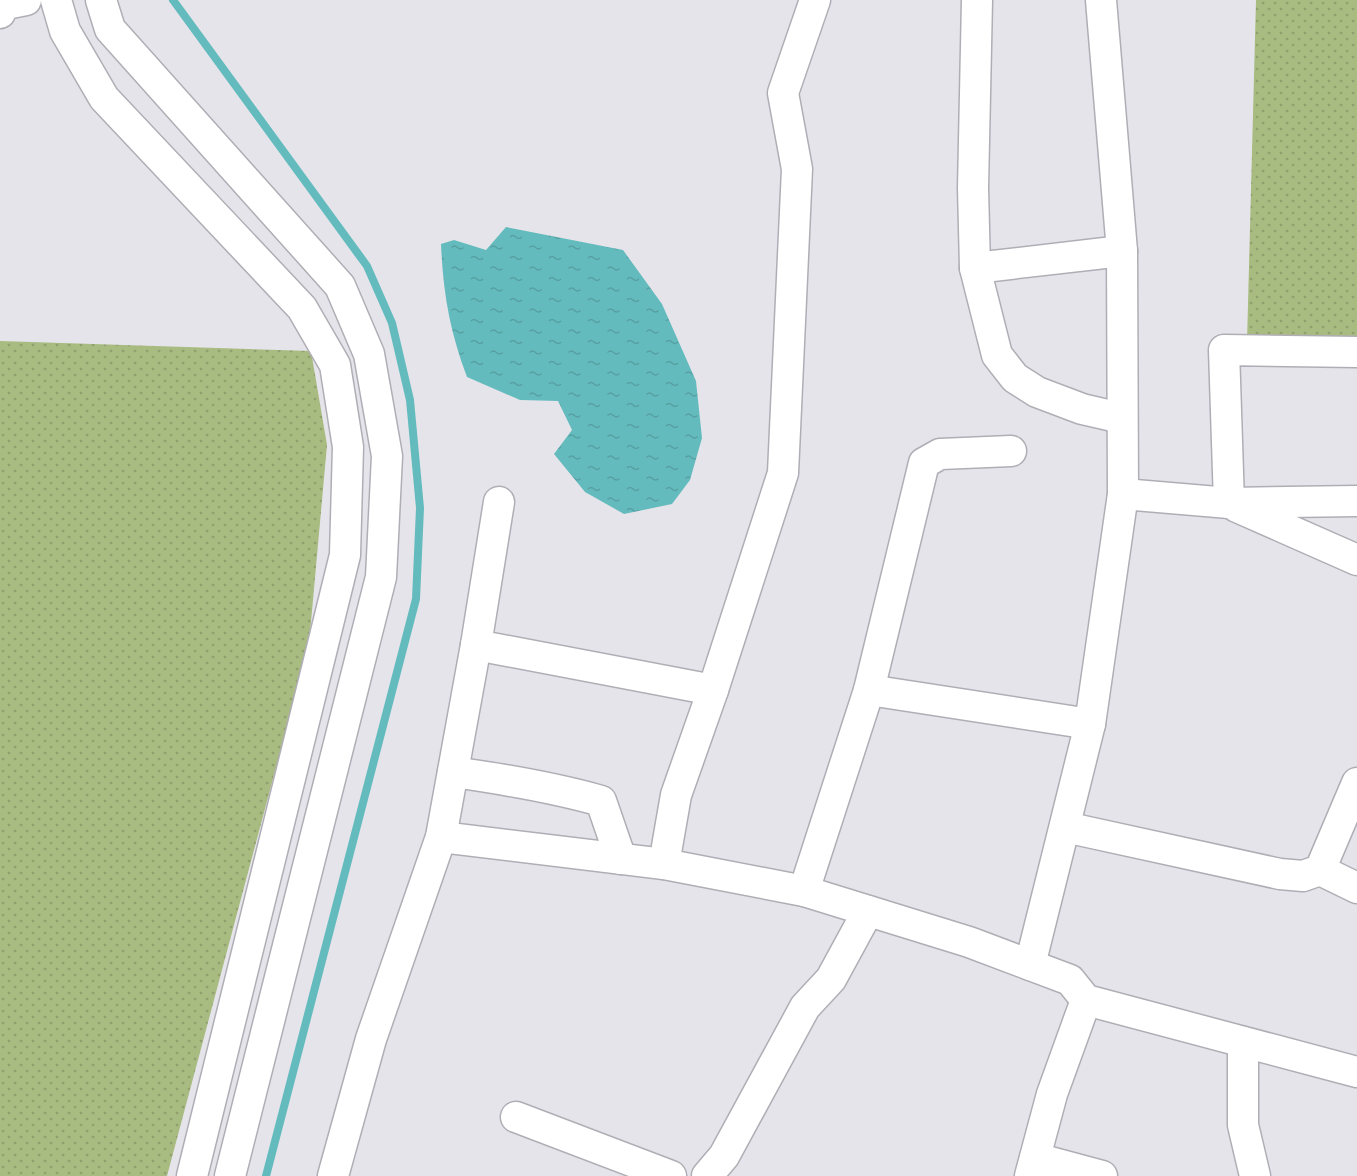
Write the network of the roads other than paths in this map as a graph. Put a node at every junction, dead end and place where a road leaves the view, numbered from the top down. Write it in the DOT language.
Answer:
graph roads {
  1 [pos="26,0"];
  2 [pos="56,0"];
  3 [pos="101,0"];
  4 [pos="815,0"];
  5 [pos="977,0"];
  6 [pos="1101,0"];
  7 [pos="0,13"];
  8 [pos="1122,251"];
  9 [pos="975,268"];
  10 [pos="1357,352"];
  11 [pos="1122,418"];
  12 [pos="1011,451"];
  13 [pos="1123,494"];
  14 [pos="1357,501"];
  15 [pos="499,502"];
  16 [pos="1229,503"];
  17 [pos="1357,560"];
  18 [pos="476,645"];
  19 [pos="713,690"];
  20 [pos="869,690"];
  21 [pos="1090,724"];
  22 [pos="453,772"];
  23 [pos="1357,783"];
  24 [pos="1065,826"];
  25 [pos="441,837"];
  26 [pos="621,859"];
  27 [pos="664,864"];
  28 [pos="1320,870"];
  29 [pos="1357,888"];
  30 [pos="804,891"];
  31 [pos="868,911"];
  32 [pos="1030,965"];
  33 [pos="1086,1000"];
  34 [pos="1243,1042"];
  35 [pos="1357,1072"];
  36 [pos="516,1117"];
  37 [pos="1033,1167"];
  38 [pos="192,1176"];
  39 [pos="230,1176"];
  40 [pos="333,1176"];
  41 [pos="671,1176"];
  42 [pos="707,1176"];
  43 [pos="1102,1176"];
  44 [pos="1255,1176"];
  1 -- 7 [label="street"];
  2 -- 38 [label="street"];
  3 -- 39 [label="street"];
  4 -- 19 [label="street"];
  5 -- 9 [label="street"];
  6 -- 8 [label="street"];
  8 -- 9 [label="street"];
  8 -- 11 [label="street"];
  9 -- 11 [label="street"];
  10 -- 16 [label="street"];
  11 -- 13 [label="street"];
  12 -- 20 [label="street"];
  13 -- 16 [label="street"];
  13 -- 21 [label="street"];
  14 -- 16 [label="street"];
  15 -- 18 [label="street"];
  16 -- 17 [label="street"];
  18 -- 19 [label="street"];
  18 -- 22 [label="street"];
  19 -- 27 [label="street"];
  20 -- 21 [label="street"];
  20 -- 30 [label="street"];
  21 -- 24 [label="street"];
  22 -- 25 [label="street"];
  22 -- 26 [label="street"];
  23 -- 28 [label="street"];
  24 -- 28 [label="street"];
  24 -- 32 [label="street"];
  25 -- 26 [label="street"];
  25 -- 40 [label="street"];
  26 -- 27 [label="street"];
  27 -- 30 [label="street"];
  28 -- 29 [label="street"];
  30 -- 31 [label="street"];
  31 -- 32 [label="street"];
  31 -- 42 [label="street"];
  32 -- 33 [label="street"];
  33 -- 34 [label="street"];
  33 -- 37 [label="street"];
  34 -- 35 [label="street"];
  34 -- 44 [label="street"];
  36 -- 41 [label="street"];
  37 -- 43 [label="street"];
}
